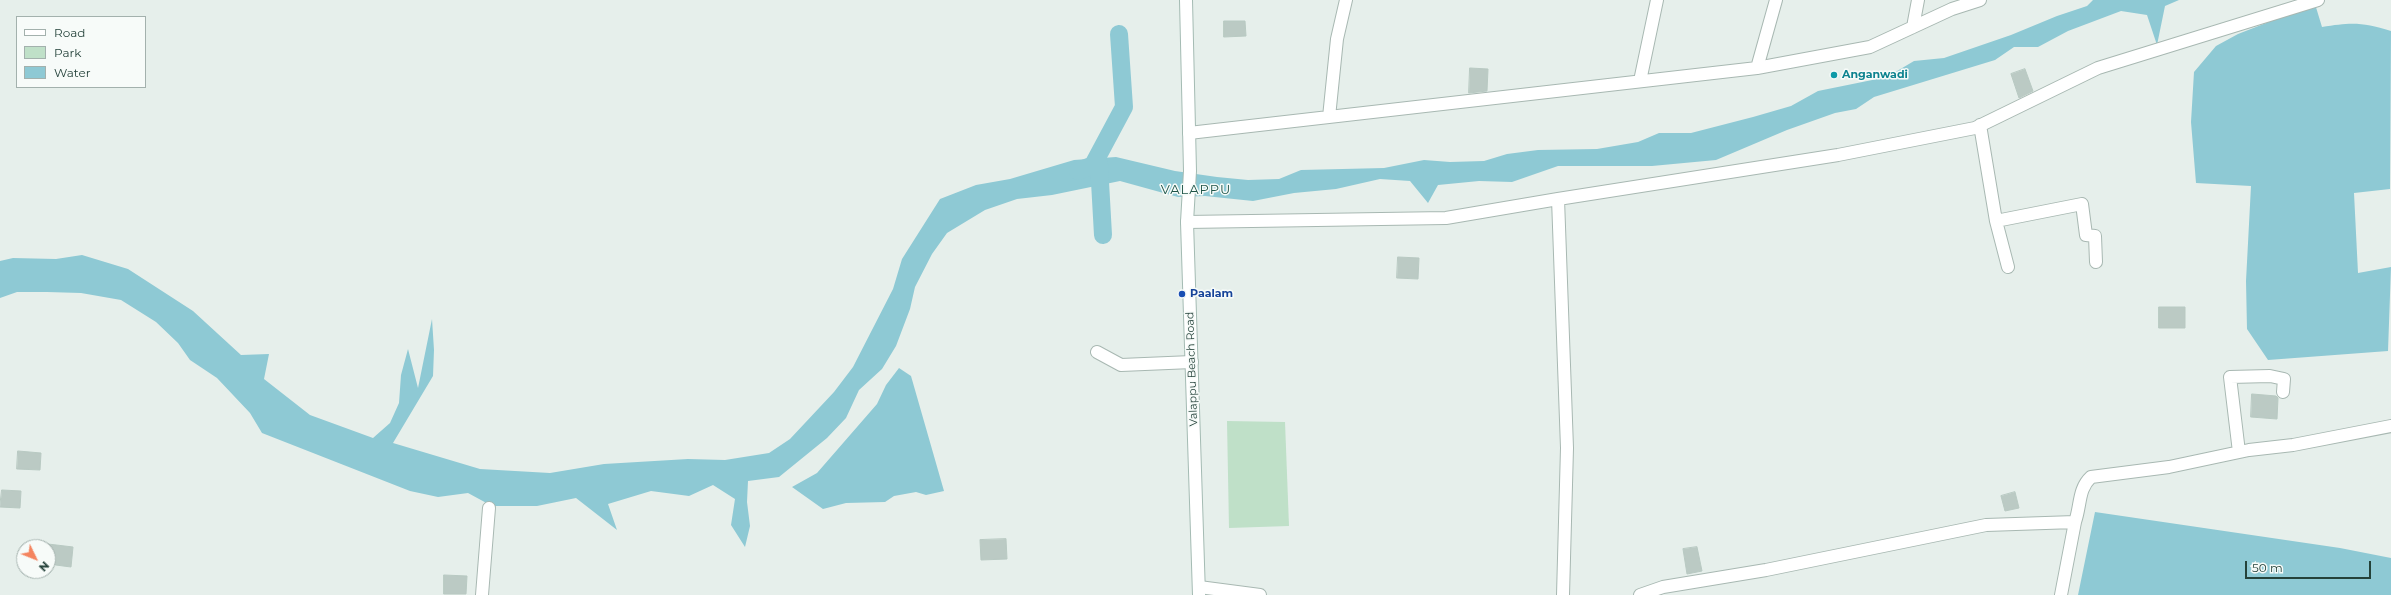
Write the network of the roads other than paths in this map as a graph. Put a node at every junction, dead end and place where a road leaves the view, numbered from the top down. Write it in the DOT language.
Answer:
graph roads {
  1 [pos="1186,0"];
  2 [pos="1346,0"];
  3 [pos="1657,0"];
  4 [pos="1776,0"];
  5 [pos="1918,0"];
  6 [pos="1980,0"];
  7 [pos="2318,0"];
  8 [pos="1913,27"];
  9 [pos="1757,68"];
  10 [pos="1640,81"];
  11 [pos="1329,117"];
  12 [pos="1980,125"];
  13 [pos="1188,133"];
  14 [pos="1558,199"];
  15 [pos="1996,221"];
  16 [pos="1188,222"];
  17 [pos="2096,262"];
  18 [pos="2008,267"];
  19 [pos="1097,352"];
  20 [pos="1192,362"];
  21 [pos="2283,392"];
  22 [pos="2391,426"];
  23 [pos="2239,452"];
  24 [pos="489,508"];
  25 [pos="2075,522"];
  26 [pos="1199,591"];
  27 [pos="482,595"];
  28 [pos="1260,595"];
  29 [pos="1563,595"];
  30 [pos="1640,595"];
  31 [pos="2061,595"];
  1 -- 13 [label="street, Valappu Beach Road"];
  2 -- 11 [label="street"];
  3 -- 10 [label="street"];
  4 -- 9 [label="street"];
  5 -- 8 [label="street"];
  6 -- 8 [label="street"];
  7 -- 12 [label="street"];
  8 -- 9 [label="street"];
  9 -- 10 [label="street"];
  10 -- 11 [label="street"];
  11 -- 13 [label="street"];
  12 -- 14 [label="street"];
  12 -- 15 [label="street"];
  13 -- 16 [label="street, Valappu Beach Road"];
  14 -- 16 [label="street"];
  14 -- 29 [label="street"];
  15 -- 17 [label="street"];
  15 -- 18 [label="street"];
  16 -- 20 [label="street, Valappu Beach Road"];
  19 -- 20 [label="street"];
  20 -- 26 [label="street, Valappu Beach Road"];
  21 -- 23 [label="street"];
  22 -- 23 [label="street"];
  23 -- 25 [label="street"];
  24 -- 27 [label="street"];
  25 -- 30 [label="street"];
  25 -- 31 [label="street"];
  26 -- 28 [label="street"];
}
